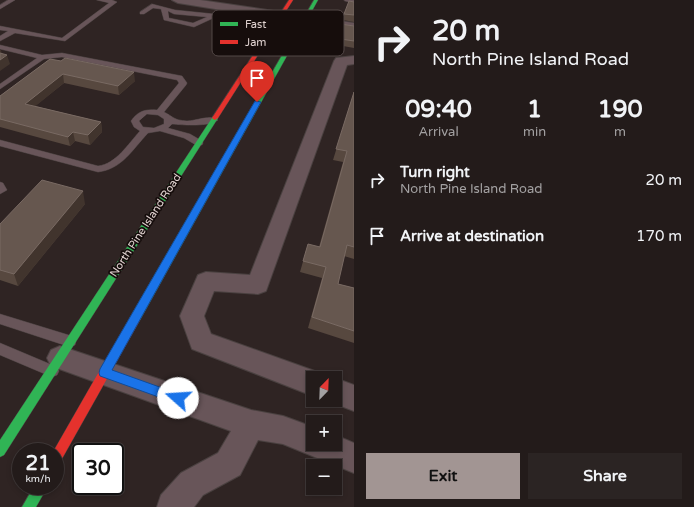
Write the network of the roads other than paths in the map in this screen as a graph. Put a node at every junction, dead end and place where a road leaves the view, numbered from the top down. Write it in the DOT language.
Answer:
graph roads {
  1 [pos="12,0"];
  2 [pos="100,0"];
  3 [pos="178,0"];
  4 [pos="291,0"];
  5 [pos="316,0"];
  6 [pos="347,0"];
  7 [pos="354,1"];
  8 [pos="0,7"];
  9 [pos="164,8"];
  10 [pos="232,8"];
  11 [pos="228,10"];
  12 [pos="244,10"];
  13 [pos="284,10"];
  14 [pos="310,10"];
  15 [pos="142,13"];
  16 [pos="212,16"];
  17 [pos="212,17"];
  18 [pos="344,26"];
  19 [pos="354,27"];
  20 [pos="0,28"];
  21 [pos="13,31"];
  22 [pos="0,40"];
  23 [pos="0,47"];
  24 [pos="255,56"];
  25 [pos="284,56"];
  26 [pos="42,57"];
  27 [pos="354,60"];
  28 [pos="0,87"];
  29 [pos="159,113"];
  30 [pos="214,120"];
  31 [pos="169,121"];
  32 [pos="161,129"];
  33 [pos="146,130"];
  34 [pos="0,143"];
  35 [pos="199,143"];
  36 [pos="0,185"];
  37 [pos="0,191"];
  38 [pos="0,319"];
  39 [pos="0,349"];
  40 [pos="61,357"];
  41 [pos="104,373"];
  42 [pos="306,380"];
  43 [pos="342,394"];
  44 [pos="354,398"];
  45 [pos="251,424"];
  46 [pos="306,439"];
  47 [pos="64,444"];
  48 [pos="0,451"];
  49 [pos="336,451"];
  50 [pos="354,458"];
  51 [pos="36,495"];
  52 [pos="29,507"];
  53 [pos="172,507"];
  1 -- 8 [label="lane"];
  2 -- 21 [label="lane"];
  3 -- 10 [label="street"];
  4 -- 13 [label="main road, North Pine Island Road"];
  5 -- 14 [label="main road"];
  6 -- 7 [label="lane"];
  9 -- 15 [label="lane"];
  9 -- 16 [label="lane"];
  9 -- 17 [label="lane"];
  10 -- 11 [label="lane"];
  10 -- 12 [label="street"];
  18 -- 19 [label="street"];
  20 -- 21 [label="lane"];
  21 -- 22 [label="lane"];
  23 -- 26 [label="lane"];
  24 -- 30 [label="main road, North Pine Island Road"];
  25 -- 41 [label="main road"];
  26 -- 28 [label="lane"];
  26 -- 29 [label="lane"];
  27 -- 42 [label="street"];
  29 -- 31 [label="lane"];
  29 -- 33 [label="lane"];
  30 -- 31 [label="lane"];
  30 -- 35 [label="main road, North Pine Island Road"];
  31 -- 32 [label="lane"];
  32 -- 33 [label="lane"];
  32 -- 35 [label="lane"];
  33 -- 34 [label="lane"];
  35 -- 40 [label="main road, North Pine Island Road"];
  36 -- 37 [label="lane"];
  38 -- 40 [label="lane"];
  39 -- 40 [label="lane"];
  40 -- 41 [label="street"];
  40 -- 48 [label="main road, North Pine Island Road"];
  41 -- 45 [label="street"];
  41 -- 47 [label="main road"];
  43 -- 44 [label="street"];
  45 -- 46 [label="street"];
  45 -- 53 [label="street"];
  49 -- 50 [label="street"];
  51 -- 52 [label="main road"];
}
